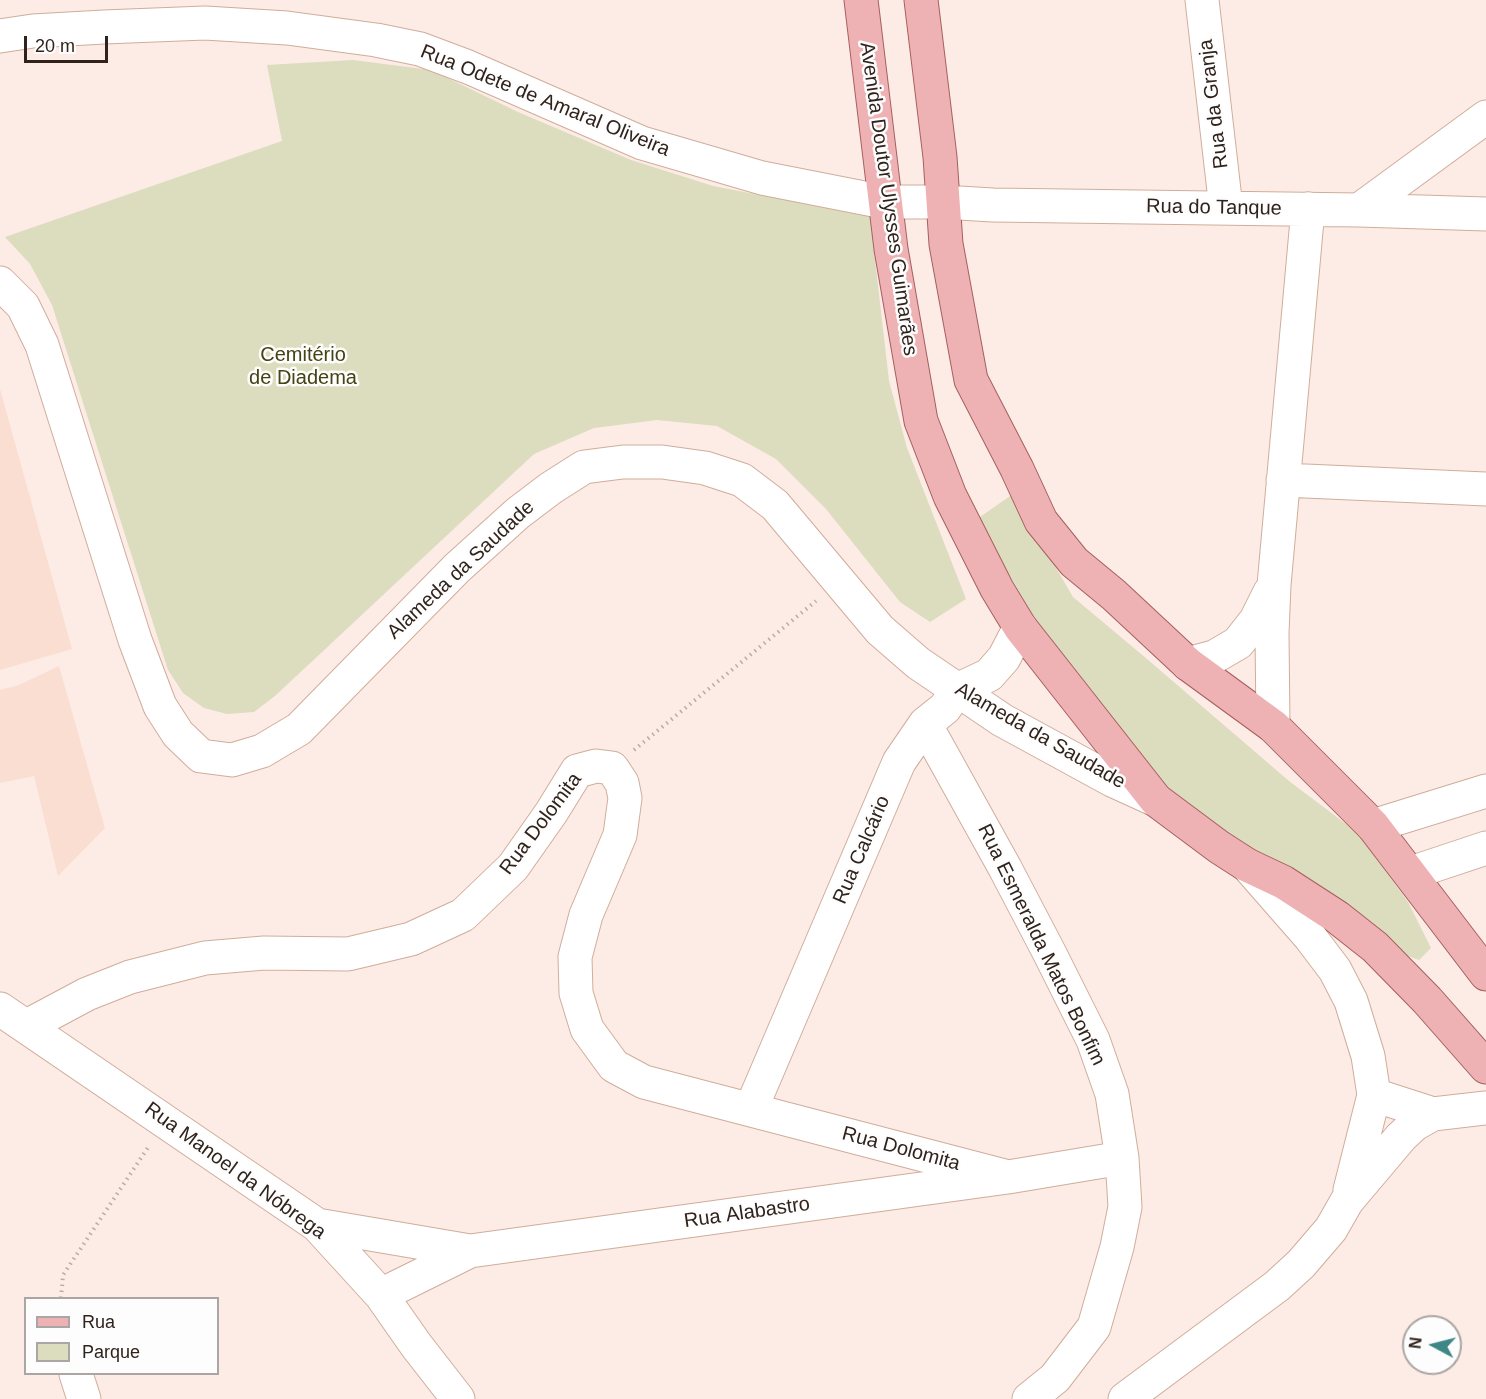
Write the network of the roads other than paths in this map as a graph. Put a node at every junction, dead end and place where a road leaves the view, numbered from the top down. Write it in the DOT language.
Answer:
graph roads {
  1 [pos="861,0"];
  2 [pos="921,0"];
  3 [pos="1202,0"];
  4 [pos="201,12"];
  5 [pos="0,36"];
  6 [pos="1486,117"];
  7 [pos="885,202"];
  8 [pos="942,202"];
  9 [pos="1226,208"];
  10 [pos="1308,209"];
  11 [pos="1359,210"];
  12 [pos="1486,214"];
  13 [pos="0,283"];
  14 [pos="1284,480"];
  15 [pos="1486,489"];
  16 [pos="1274,585"];
  17 [pos="1020,627"];
  18 [pos="1188,664"];
  19 [pos="957,690"];
  20 [pos="926,724"];
  21 [pos="1273,726"];
  22 [pos="1486,791"];
  23 [pos="1156,800"];
  24 [pos="1373,826"];
  25 [pos="1486,848"];
  26 [pos="1247,864"];
  27 [pos="1411,873"];
  28 [pos="1486,974"];
  29 [pos="13,1017"];
  30 [pos="1486,1067"];
  31 [pos="1374,1095"];
  32 [pos="1486,1108"];
  33 [pos="751,1109"];
  34 [pos="1432,1114"];
  35 [pos="1122,1158"];
  36 [pos="1008,1178"];
  37 [pos="1347,1201"];
  38 [pos="317,1225"];
  39 [pos="470,1251"];
  40 [pos="381,1295"];
  41 [pos="76,1375"];
  42 [pos="84,1399"];
  43 [pos="458,1399"];
  44 [pos="1029,1399"];
  45 [pos="1125,1399"];
  1 -- 7 [label="main road, Avenida Doutor Ulysses Guimarães"];
  2 -- 8 [label="main road"];
  3 -- 9 [label="street, Rua da Granja"];
  4 -- 5 [label="street, Rua Odete de Amaral Oliveira"];
  4 -- 7 [label="street, Rua Odete de Amaral Oliveira"];
  6 -- 11 [label="street"];
  7 -- 8 [label="street, Rua Odete de Amaral Oliveira"];
  7 -- 17 [label="main road, Avenida Doutor Ulysses Guimarães"];
  8 -- 9 [label="street, Rua do Tanque"];
  8 -- 18 [label="main road"];
  9 -- 10 [label="street, Rua do Tanque"];
  10 -- 11 [label="street, Rua do Tanque"];
  10 -- 14 [label="street"];
  11 -- 12 [label="street, Rua do Tanque"];
  13 -- 19 [label="street, Alameda da Saudade"];
  14 -- 15 [label="street"];
  14 -- 16 [label="street"];
  16 -- 18 [label="street"];
  16 -- 21 [label="street"];
  17 -- 19 [label="street, Rua Calcário"];
  17 -- 23 [label="main road, Avenida Doutor Ulysses Guimarães"];
  18 -- 21 [label="main road"];
  19 -- 20 [label="street, Rua Calcário"];
  19 -- 23 [label="street, Alameda da Saudade"];
  20 -- 33 [label="street, Rua Calcário"];
  20 -- 35 [label="street, Rua Esmeralda Matos Bonfim"];
  21 -- 24 [label="main road"];
  22 -- 24 [label="street"];
  23 -- 26 [label="main road, Avenida Doutor Ulysses Guimarães"];
  24 -- 27 [label="main road"];
  25 -- 27 [label="street"];
  26 -- 30 [label="main road, Avenida Doutor Ulysses Guimarães"];
  26 -- 31 [label="street"];
  27 -- 28 [label="main road"];
  29 -- 33 [label="street, Rua Dolomita"];
  29 -- 38 [label="street, Rua Manoel da Nóbrega"];
  31 -- 34 [label="street"];
  31 -- 37 [label="street"];
  32 -- 34 [label="street"];
  33 -- 36 [label="street, Rua Dolomita"];
  34 -- 37 [label="street"];
  35 -- 36 [label="street, Rua Alabastro"];
  35 -- 44 [label="street, Rua Esmeralda Matos Bonfim"];
  36 -- 39 [label="street, Rua Alabastro"];
  37 -- 45 [label="street"];
  38 -- 39 [label="street"];
  38 -- 40 [label="street, Rua Manoel da Nóbrega"];
  39 -- 40 [label="street, Rua Alabastro"];
  40 -- 43 [label="street, Rua Manoel da Nóbrega"];
  41 -- 42 [label="street"];
}
